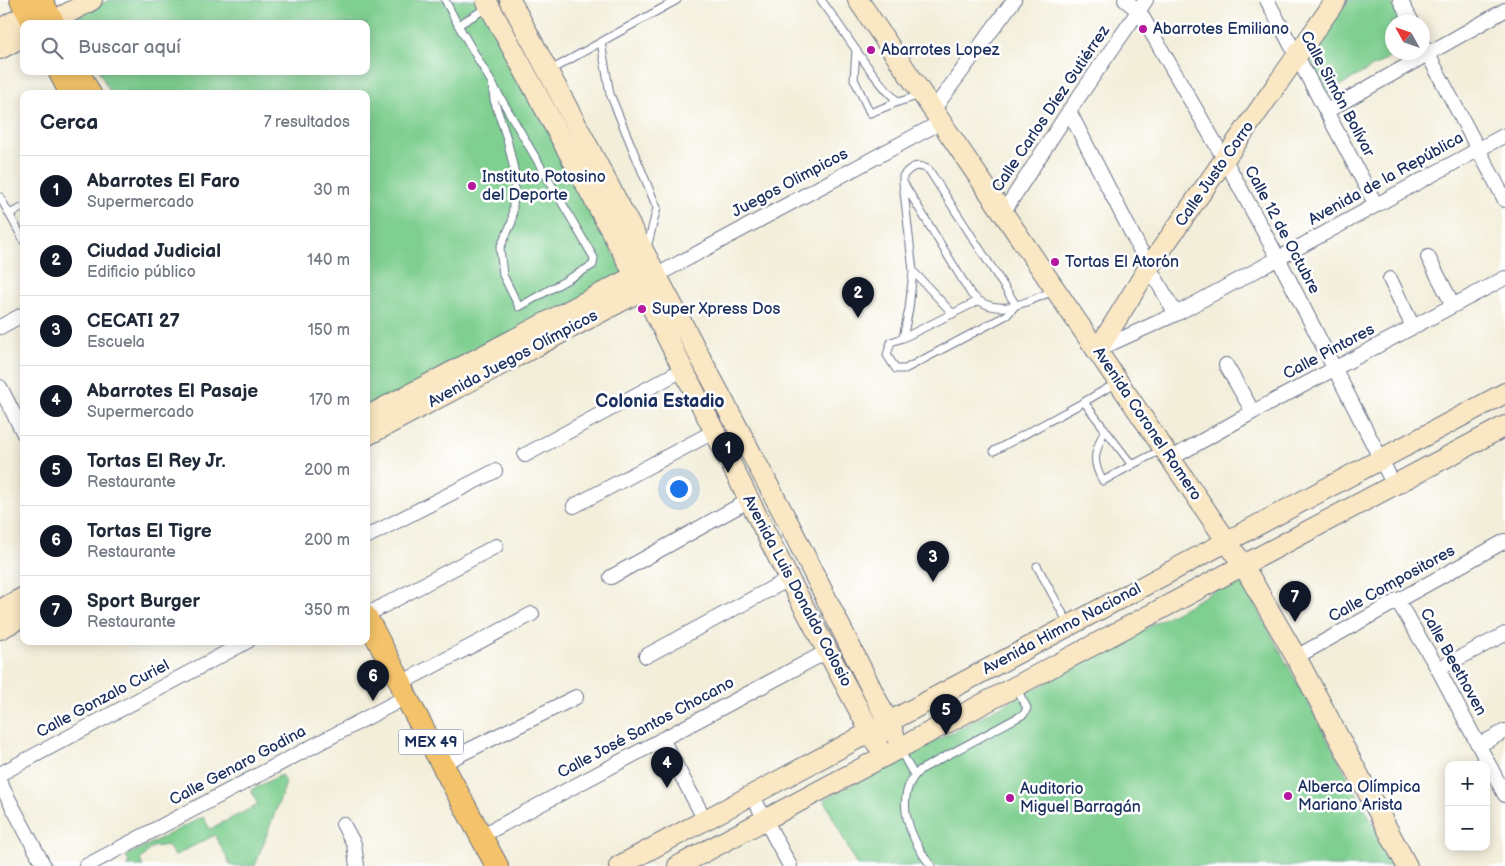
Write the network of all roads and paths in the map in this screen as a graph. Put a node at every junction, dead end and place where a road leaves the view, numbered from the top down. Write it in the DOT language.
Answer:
graph roads {
  1 [pos="92,0"];
  2 [pos="445,0"];
  3 [pos="510,0"];
  4 [pos="677,0"];
  5 [pos="820,0"];
  6 [pos="1014,0"];
  7 [pos="1125,0"];
  8 [pos="1267,0"];
  9 [pos="1336,0"];
  10 [pos="1400,0"];
  11 [pos="492,2"];
  12 [pos="864,3"];
  13 [pos="1143,5"];
  14 [pos="1505,10"];
  15 [pos="42,12"];
  16 [pos="1408,15"];
  17 [pos="22,20"];
  18 [pos="20,21"];
  19 [pos="458,25"];
  20 [pos="0,29"];
  21 [pos="20,38"];
  22 [pos="601,42"];
  23 [pos="1430,47"];
  24 [pos="0,49"];
  25 [pos="856,50"];
  26 [pos="1297,57"];
  27 [pos="1430,58"];
  28 [pos="1408,60"];
  29 [pos="548,71"];
  30 [pos="61,75"];
  31 [pos="80,75"];
  32 [pos="492,83"];
  33 [pos="69,90"];
  34 [pos="88,90"];
  35 [pos="898,102"];
  36 [pos="932,109"];
  37 [pos="1069,111"];
  38 [pos="1327,111"];
  39 [pos="577,124"];
  40 [pos="558,134"];
  41 [pos="1505,135"];
  42 [pos="1478,149"];
  43 [pos="1225,160"];
  44 [pos="903,182"];
  45 [pos="0,197"];
  46 [pos="1505,200"];
  47 [pos="1376,205"];
  48 [pos="20,209"];
  49 [pos="1003,213"];
  50 [pos="9,214"];
  51 [pos="20,234"];
  52 [pos="1278,258"];
  53 [pos="1428,258"];
  54 [pos="1149,267"];
  55 [pos="913,271"];
  56 [pos="649,274"];
  57 [pos="1505,278"];
  58 [pos="1390,279"];
  59 [pos="1055,290"];
  60 [pos="978,301"];
  61 [pos="1016,305"];
  62 [pos="1453,305"];
  63 [pos="953,314"];
  64 [pos="1176,314"];
  65 [pos="20,316"];
  66 [pos="0,327"];
  67 [pos="1413,327"];
  68 [pos="903,338"];
  69 [pos="1096,351"];
  70 [pos="1226,365"];
  71 [pos="684,369"];
  72 [pos="1334,369"];
  73 [pos="1118,382"];
  74 [pos="0,387"];
  75 [pos="1505,393"];
  76 [pos="1084,402"];
  77 [pos="1253,412"];
  78 [pos="370,415"];
  79 [pos="20,426"];
  80 [pos="1505,426"];
  81 [pos="1105,429"];
  82 [pos="715,431"];
  83 [pos="370,434"];
  84 [pos="994,451"];
  85 [pos="1167,454"];
  86 [pos="525,455"];
  87 [pos="1380,459"];
  88 [pos="1132,466"];
  89 [pos="495,471"];
  90 [pos="1394,484"];
  91 [pos="748,500"];
  92 [pos="574,506"];
  93 [pos="790,526"];
  94 [pos="370,535"];
  95 [pos="768,539"];
  96 [pos="1505,541"];
  97 [pos="1227,542"];
  98 [pos="496,546"];
  99 [pos="1243,565"];
  100 [pos="1038,566"];
  101 [pos="611,577"];
  102 [pos="789,579"];
  103 [pos="20,599"];
  104 [pos="1397,600"];
  105 [pos="0,610"];
  106 [pos="370,614"];
  107 [pos="532,614"];
  108 [pos="20,618"];
  109 [pos="370,625"];
  110 [pos="1069,626"];
  111 [pos="0,629"];
  112 [pos="1505,634"];
  113 [pos="241,645"];
  114 [pos="365,645"];
  115 [pos="1086,649"];
  116 [pos="828,651"];
  117 [pos="646,656"];
  118 [pos="1296,657"];
  119 [pos="1438,669"];
  120 [pos="1015,687"];
  121 [pos="401,694"];
  122 [pos="576,697"];
  123 [pos="889,721"];
  124 [pos="871,731"];
  125 [pos="1505,731"];
  126 [pos="667,737"];
  127 [pos="1479,745"];
  128 [pos="891,752"];
  129 [pos="442,763"];
  130 [pos="0,774"];
  131 [pos="914,775"];
  132 [pos="0,783"];
  133 [pos="752,795"];
  134 [pos="1505,795"];
  135 [pos="705,820"];
  136 [pos="766,820"];
  137 [pos="343,824"];
  138 [pos="481,836"];
  139 [pos="44,866"];
  140 [pos="86,866"];
  141 [pos="356,866"];
  142 [pos="481,866"];
  143 [pos="497,866"];
  144 [pos="619,866"];
  145 [pos="678,866"];
  146 [pos="790,866"];
  147 [pos="931,866"];
  148 [pos="1408,866"];
  1 -- 15 [label="main road"];
  2 -- 19 [label="lane"];
  3 -- 29 [label="main road, Avenida Luis Donaldo Colosio"];
  4 -- 22 [label="lane"];
  5 -- 25 [label="lane"];
  6 -- 36 [label="street"];
  7 -- 13 [label="street, Calle 12 de Octubre"];
  8 -- 26 [label="street, Calle Simón Bolívar"];
  9 -- 26 [label="main road, Calle Justo Corro"];
  10 -- 16 [label="street"];
  11 -- 19 [label="lane"];
  11 -- 40 [label="main road, Avenida Luis Donaldo Colosio"];
  12 -- 36 [label="main road, Avenida Coronel Romero"];
  13 -- 37 [label="street, Calle Carlos Díez Gutiérrez"];
  13 -- 43 [label="street, Calle 12 de Octubre"];
  14 -- 23 [label="street"];
  15 -- 17 [label="main road"];
  18 -- 20 [label="main road"];
  19 -- 32 [label="lane"];
  21 -- 24 [label="main road"];
  22 -- 29 [label="lane"];
  22 -- 56 [label="lane"];
  25 -- 35 [label="lane"];
  25 -- 35 [label="lane"];
  26 -- 38 [label="street, Calle Simón Bolívar"];
  26 -- 43 [label="main road, Calle Justo Corro"];
  27 -- 42 [label="street"];
  28 -- 38 [label="street"];
  29 -- 39 [label="main road, Avenida Luis Donaldo Colosio"];
  30 -- 33 [label="main road"];
  31 -- 34 [label="main road"];
  32 -- 32 [label="lane"];
  35 -- 36 [label="lane"];
  36 -- 49 [label="main road, Avenida Coronel Romero"];
  36 -- 56 [label="street, Juegos Olimpicos"];
  37 -- 49 [label="street, Calle Carlos Díez Gutiérrez"];
  37 -- 54 [label="street"];
  38 -- 47 [label="street, Calle Simón Bolívar"];
  39 -- 40 [label="main road"];
  39 -- 56 [label="main road, Avenida Luis Donaldo Colosio"];
  40 -- 56 [label="main road, Avenida Luis Donaldo Colosio"];
  41 -- 42 [label="street, Avenida de la República"];
  42 -- 46 [label="street"];
  42 -- 47 [label="street, Avenida de la República"];
  43 -- 52 [label="street, Calle 12 de Octubre"];
  43 -- 54 [label="main road, Calle Justo Corro"];
  44 -- 55 [label="lane"];
  44 -- 60 [label="lane"];
  44 -- 61 [label="lane"];
  45 -- 50 [label="lane"];
  47 -- 52 [label="street, Avenida de la República"];
  48 -- 50 [label="lane"];
  49 -- 59 [label="main road, Avenida Coronel Romero"];
  50 -- 51 [label="lane"];
  52 -- 64 [label="street, Avenida de la República"];
  52 -- 72 [label="street, Calle 12 de Octubre"];
  53 -- 62 [label="street"];
  54 -- 64 [label="street"];
  54 -- 69 [label="main road, Calle Justo Corro"];
  55 -- 63 [label="lane"];
  55 -- 68 [label="lane"];
  56 -- 71 [label="main road, Avenida Luis Donaldo Colosio"];
  56 -- 78 [label="main road, Avenida Juegos Olímpicos"];
  56 -- 83 [label="main road, Avenida Juegos Olímpicos"];
  56 -- 93 [label="main road, Avenida Luis Donaldo Colosio"];
  57 -- 62 [label="street, Calle Pintores"];
  58 -- 67 [label="street"];
  59 -- 61 [label="lane"];
  59 -- 69 [label="main road, Avenida Coronel Romero"];
  60 -- 61 [label="lane"];
  60 -- 63 [label="lane"];
  61 -- 68 [label="lane"];
  62 -- 67 [label="street, Calle Pintores"];
  63 -- 68 [label="lane"];
  64 -- 69 [label="street, Avenida de la República"];
  65 -- 66 [label="street"];
  67 -- 72 [label="street, Calle Pintores"];
  69 -- 73 [label="main road, Avenida Coronel Romero"];
  70 -- 77 [label="street"];
  71 -- 82 [label="main road, Avenida Luis Donaldo Colosio"];
  71 -- 86 [label="street"];
  72 -- 77 [label="street, Calle Pintores"];
  72 -- 87 [label="street, Calle 12 de Octubre"];
  73 -- 76 [label="lane"];
  73 -- 85 [label="main road, Avenida Coronel Romero"];
  74 -- 79 [label="street"];
  75 -- 87 [label="main road, Avenida Himno Nacional"];
  76 -- 81 [label="lane"];
  76 -- 84 [label="lane"];
  77 -- 85 [label="street, Calle Pintores"];
  80 -- 90 [label="main road, Avenida Himno Nacional"];
  81 -- 88 [label="lane"];
  81 -- 88 [label="lane"];
  82 -- 91 [label="main road, Avenida Luis Donaldo Colosio"];
  82 -- 92 [label="street"];
  85 -- 88 [label="lane"];
  85 -- 97 [label="main road, Avenida Coronel Romero"];
  87 -- 90 [label="street, Calle 12 de Octubre"];
  87 -- 97 [label="main road, Avenida Himno Nacional"];
  89 -- 94 [label="street"];
  90 -- 99 [label="main road, Avenida Himno Nacional"];
  91 -- 95 [label="main road, Avenida Luis Donaldo Colosio"];
  91 -- 101 [label="street"];
  93 -- 95 [label="main road"];
  93 -- 123 [label="main road, Avenida Luis Donaldo Colosio"];
  95 -- 102 [label="main road, Avenida Luis Donaldo Colosio"];
  96 -- 104 [label="street, Calle Compositores"];
  97 -- 99 [label="main road, Avenida Coronel Romero"];
  97 -- 110 [label="main road, Avenida Himno Nacional"];
  98 -- 106 [label="street"];
  99 -- 115 [label="main road, Avenida Himno Nacional"];
  99 -- 118 [label="main road, Avenida Coronel Romero"];
  100 -- 110 [label="lane"];
  102 -- 116 [label="main road, Avenida Luis Donaldo Colosio"];
  102 -- 117 [label="street"];
  103 -- 105 [label="main road"];
  104 -- 118 [label="street, Calle Compositores"];
  104 -- 119 [label="street, Calle Beethoven"];
  107 -- 121 [label="street, Calle Genaro Godina"];
  108 -- 111 [label="main road"];
  109 -- 121 [label="main road, MEX 49"];
  110 -- 115 [label="main road"];
  110 -- 123 [label="main road, Avenida Himno Nacional"];
  112 -- 119 [label="street"];
  113 -- 130 [label="street, Calle Gonzalo Curiel"];
  114 -- 121 [label="main road, MEX 49"];
  115 -- 120 [label="main road, Avenida Himno Nacional"];
  116 -- 124 [label="main road, Avenida Luis Donaldo Colosio"];
  116 -- 126 [label="street, Calle José Santos Chocano"];
  118 -- 148 [label="main road, Avenida Coronel Romero"];
  119 -- 127 [label="street, Calle Beethoven"];
  120 -- 128 [label="main road, Avenida Himno Nacional"];
  120 -- 131 [label="lane"];
  121 -- 129 [label="main road, MEX 49"];
  121 -- 140 [label="street, Calle Genaro Godina"];
  121 -- 142 [label="main road, MEX 49"];
  122 -- 129 [label="street"];
  123 -- 124 [label="main road, Avenida Himno Nacional"];
  123 -- 128 [label="main road, Avenida Luis Donaldo Colosio"];
  124 -- 128 [label="main road, Avenida Luis Donaldo Colosio"];
  124 -- 133 [label="main road, Avenida Himno Nacional"];
  125 -- 127 [label="street"];
  126 -- 135 [label="street"];
  126 -- 138 [label="street, Calle José Santos Chocano"];
  127 -- 134 [label="street, Calle Beethoven"];
  128 -- 131 [label="lane"];
  128 -- 136 [label="main road, Avenida Himno Nacional"];
  129 -- 138 [label="main road, MEX 49"];
  131 -- 147 [label="lane"];
  132 -- 139 [label="street"];
  133 -- 135 [label="main road, Avenida Himno Nacional"];
  133 -- 136 [label="street"];
  135 -- 144 [label="main road, Avenida Himno Nacional"];
  136 -- 145 [label="main road, Avenida Himno Nacional"];
  136 -- 146 [label="street"];
  137 -- 141 [label="street"];
  138 -- 143 [label="main road, MEX 49"];
}
